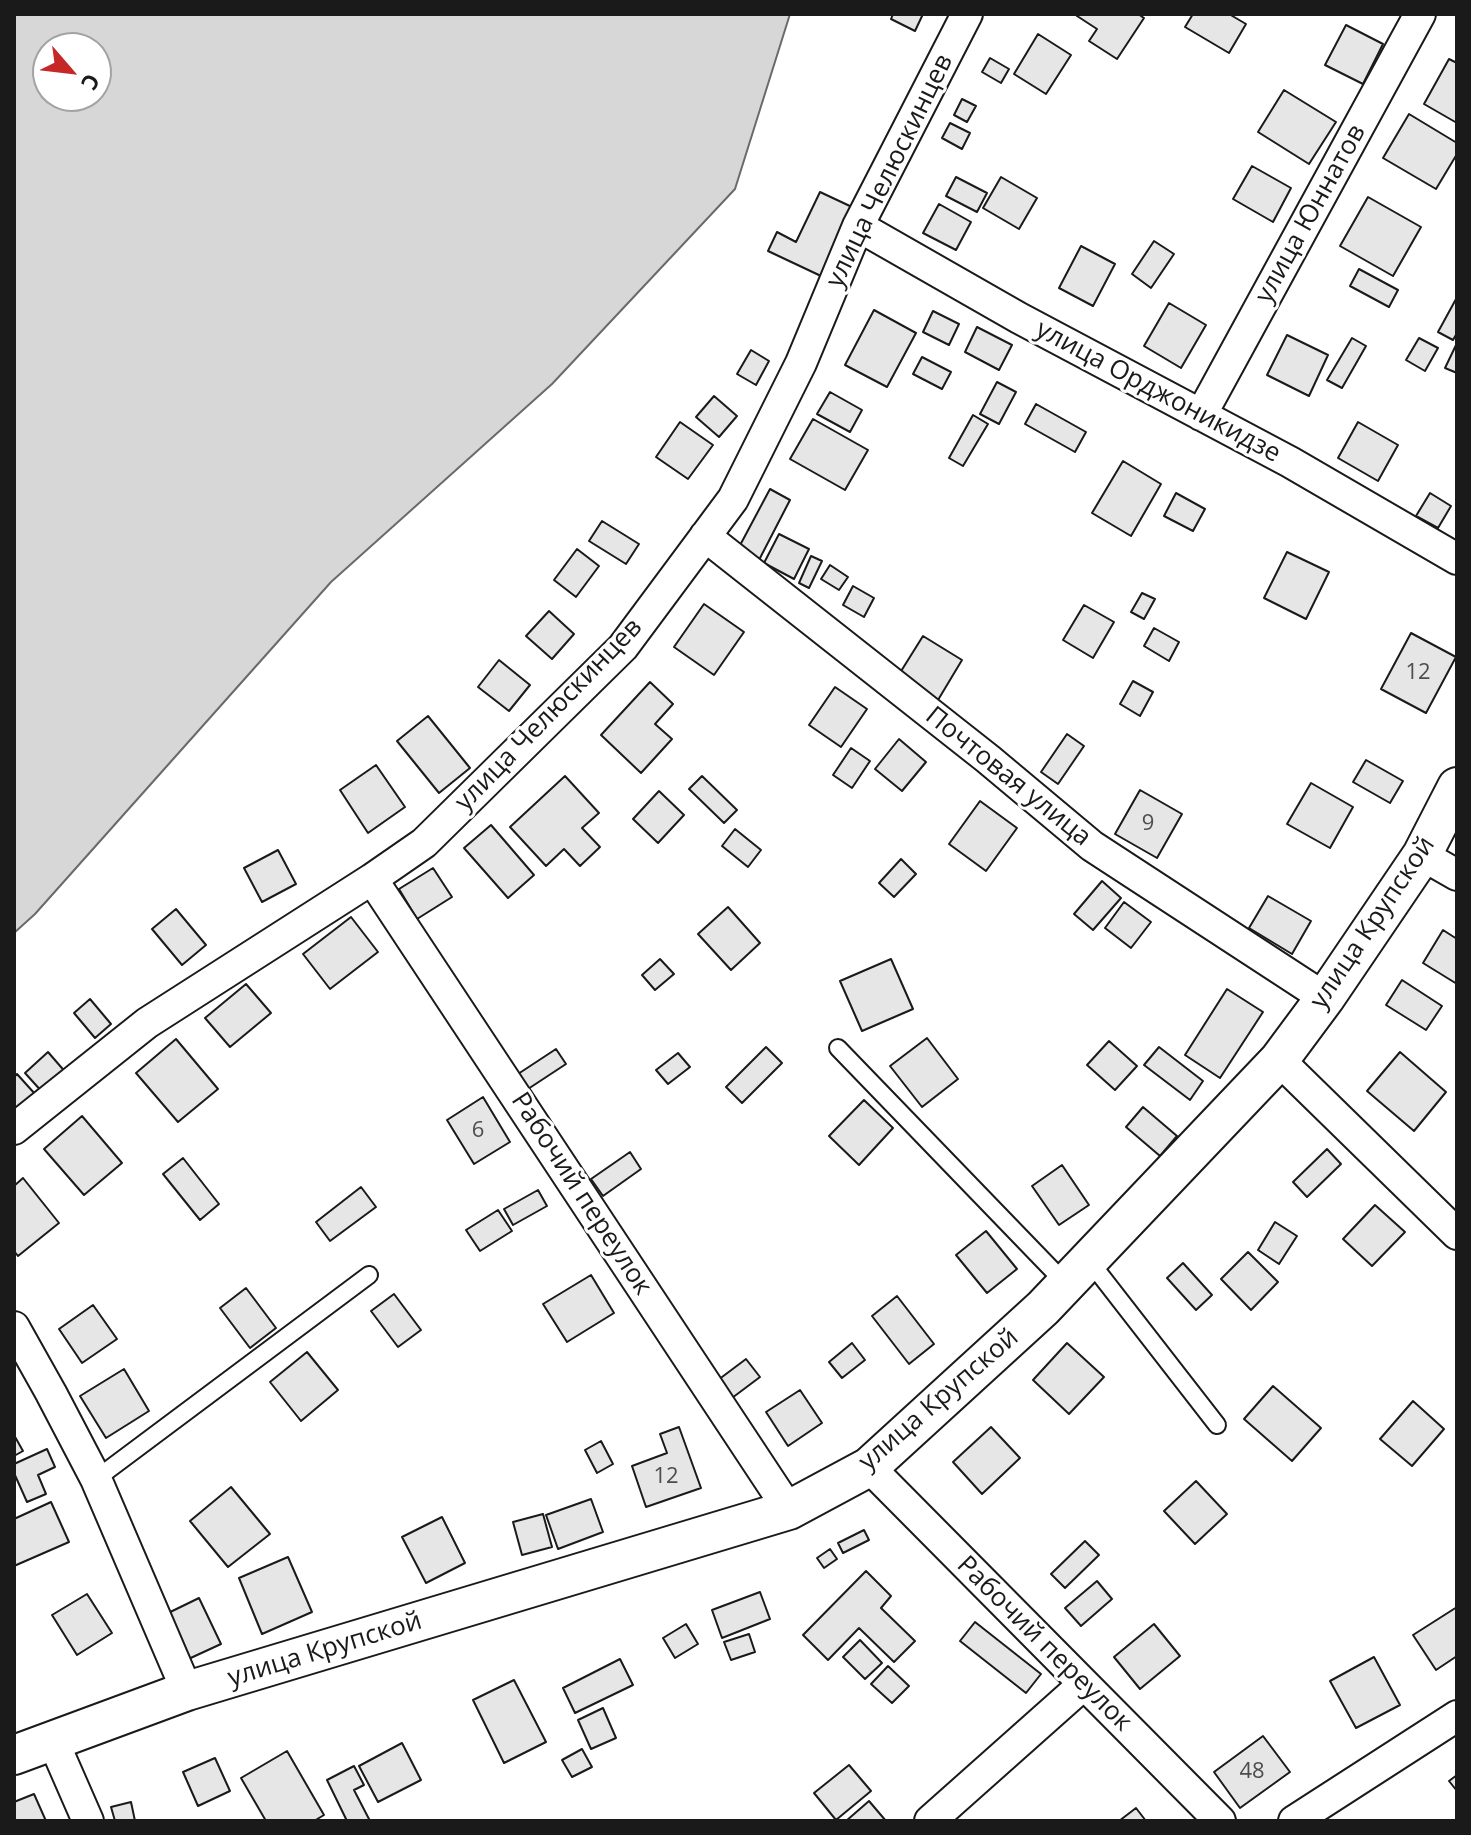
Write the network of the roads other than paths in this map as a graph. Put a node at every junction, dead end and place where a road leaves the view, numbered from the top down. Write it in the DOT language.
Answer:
graph roads {
  1 [pos="967,14"];
  2 [pos="1420,14"];
  3 [pos="858,226"];
  4 [pos="1201,415"];
  5 [pos="705,536"];
  6 [pos="1457,559"];
  7 [pos="1457,787"];
  8 [pos="1422,855"];
  9 [pos="1457,875"];
  10 [pos="372,879"];
  11 [pos="1325,998"];
  12 [pos="838,1048"];
  13 [pos="1279,1060"];
  14 [pos="14,1129"];
  15 [pos="1457,1234"];
  16 [pos="1076,1271"];
  17 [pos="369,1275"];
  18 [pos="14,1327"];
  19 [pos="1217,1425"];
  20 [pos="869,1467"];
  21 [pos="96,1479"];
  22 [pos="789,1510"];
  23 [pos="1084,1684"];
  24 [pos="187,1691"];
  25 [pos="1457,1716"];
  26 [pos="53,1741"];
  27 [pos="14,1755"];
  28 [pos="88,1821"];
  29 [pos="930,1821"];
  30 [pos="1220,1821"];
  31 [pos="1294,1821"];
  1 -- 3 [label="street, улица Челюскинцев"];
  2 -- 4 [label="street, улица Юннатов"];
  3 -- 4 [label="street, улица Орджоникидзе"];
  3 -- 5 [label="street, улица Челюскинцев"];
  4 -- 6 [label="street, улица Орджоникидзе"];
  5 -- 10 [label="street, улица Челюскинцев"];
  5 -- 11 [label="street, Почтовая улица"];
  7 -- 8 [label="street, улица Крупской"];
  8 -- 9 [label="street"];
  8 -- 11 [label="street, улица Крупской"];
  10 -- 14 [label="street, улица Челюскинцев"];
  10 -- 22 [label="street, Рабочий переулок"];
  11 -- 13 [label="street, улица Крупской"];
  12 -- 16 [label="lane"];
  13 -- 15 [label="street"];
  13 -- 16 [label="street, улица Крупской"];
  16 -- 19 [label="lane"];
  16 -- 20 [label="street, улица Крупской"];
  17 -- 21 [label="lane"];
  18 -- 21 [label="street"];
  20 -- 22 [label="street, улица Крупской"];
  20 -- 23 [label="street, Рабочий переулок"];
  21 -- 24 [label="street"];
  22 -- 24 [label="street, улица Крупской"];
  23 -- 29 [label="street"];
  23 -- 30 [label="street, Рабочий переулок"];
  24 -- 26 [label="street, улица Крупской"];
  25 -- 31 [label="street"];
  26 -- 27 [label="street, улица Крупской"];
  26 -- 28 [label="street"];
}
